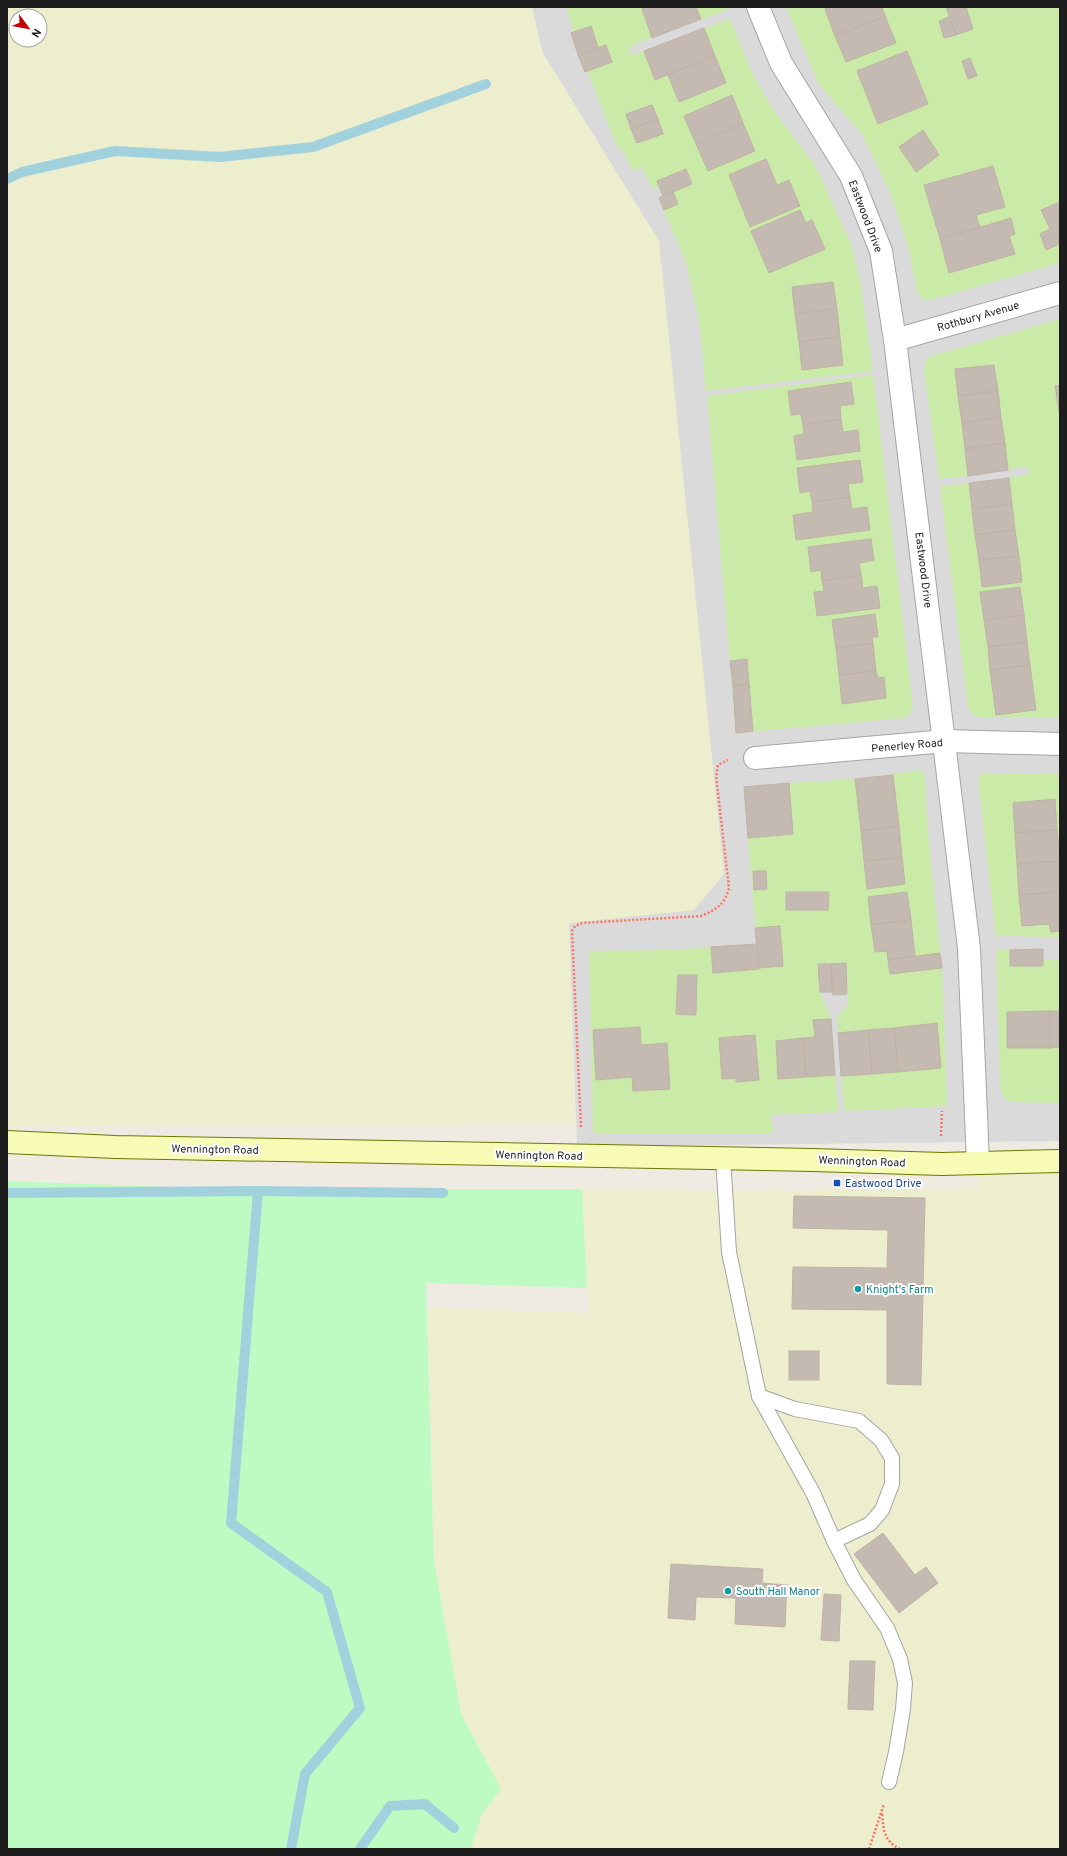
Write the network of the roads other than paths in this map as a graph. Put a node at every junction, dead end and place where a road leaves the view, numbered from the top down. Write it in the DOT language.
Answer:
graph roads {
  1 [pos="758,7"];
  2 [pos="1060,293"];
  3 [pos="895,340"];
  4 [pos="945,741"];
  5 [pos="1060,744"];
  6 [pos="755,758"];
  7 [pos="12,1142"];
  8 [pos="723,1158"];
  9 [pos="1060,1161"];
  10 [pos="978,1163"];
  11 [pos="759,1396"];
  12 [pos="834,1541"];
  13 [pos="889,1782"];
  1 -- 3 [label="street, Eastwood Drive"];
  2 -- 3 [label="street, Rothbury Avenue"];
  3 -- 4 [label="street, Eastwood Drive"];
  4 -- 5 [label="street, Penerley Road"];
  4 -- 6 [label="street, Penerley Road"];
  4 -- 10 [label="street, Eastwood Drive"];
  7 -- 8 [label="main road, Wennington Road"];
  8 -- 10 [label="main road, Wennington Road"];
  8 -- 11 [label="lane"];
  9 -- 10 [label="main road, Wennington Road"];
  11 -- 12 [label="lane"];
  11 -- 12 [label="lane"];
  12 -- 13 [label="lane"];
}
